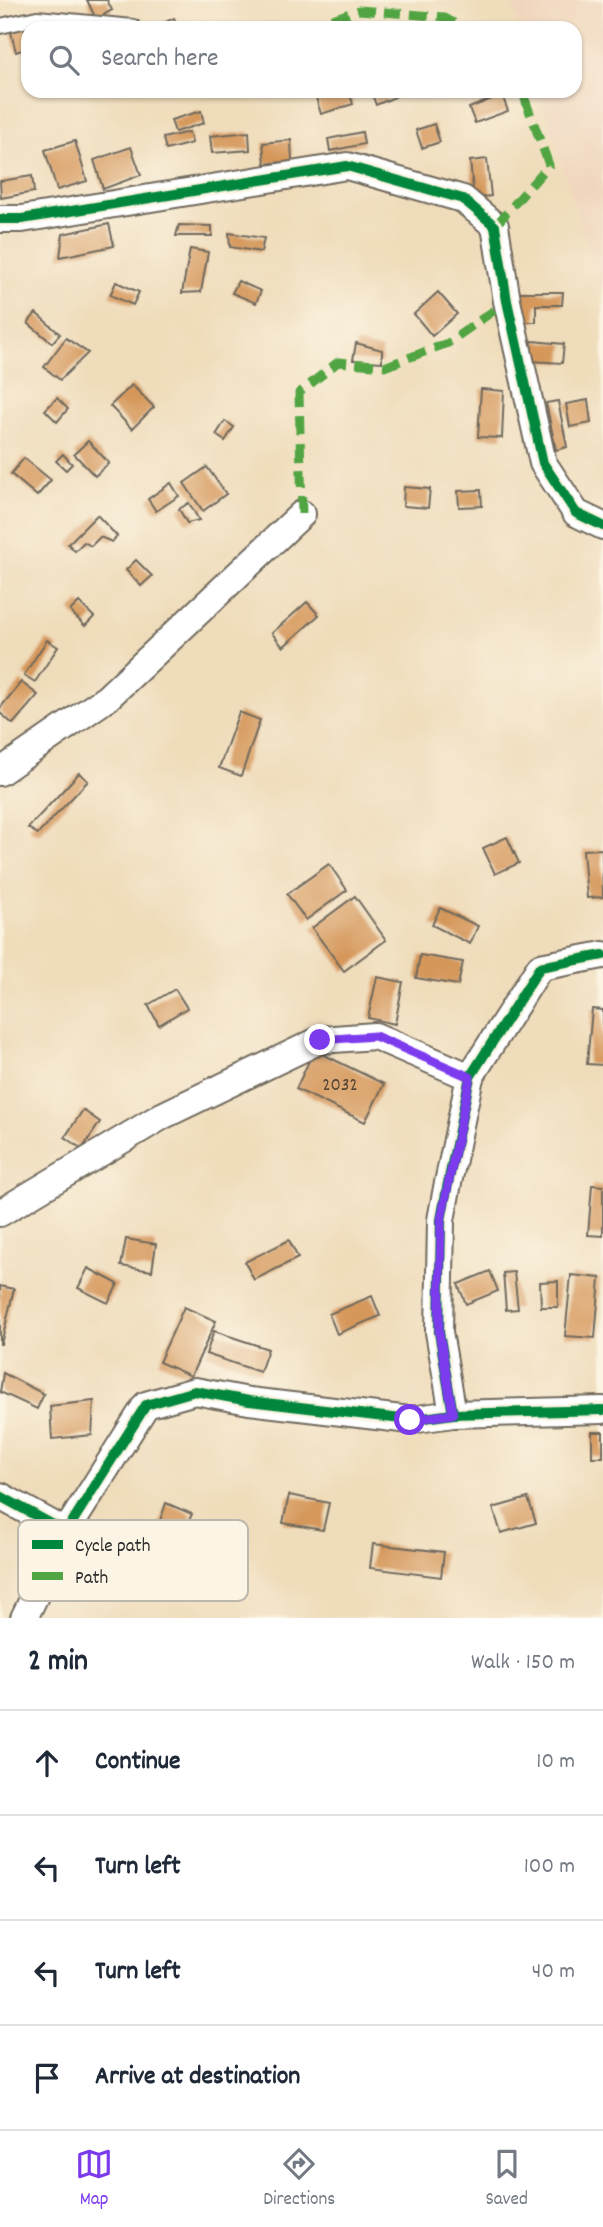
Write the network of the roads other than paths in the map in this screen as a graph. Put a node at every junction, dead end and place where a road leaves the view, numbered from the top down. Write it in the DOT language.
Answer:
graph roads {
  1 [pos="21,21"];
  2 [pos="23,21"];
  3 [pos="69,21"];
  4 [pos="0,26"];
  5 [pos="0,219"];
  6 [pos="302,514"];
  7 [pos="603,526"];
  8 [pos="0,772"];
  9 [pos="603,955"];
  10 [pos="470,1077"];
  11 [pos="0,1213"];
  12 [pos="603,1410"];
  13 [pos="453,1414"];
  14 [pos="0,1496"];
  15 [pos="44,1520"];
  16 [pos="74,1520"];
  17 [pos="32,1601"];
  18 [pos="24,1618"];
  1 -- 4 [label="lane"];
  2 -- 3 [label="lane"];
  5 -- 7 [label="street"];
  6 -- 8 [label="street"];
  9 -- 10 [label="street"];
  10 -- 11 [label="street"];
  10 -- 13 [label="street"];
  12 -- 13 [label="street"];
  13 -- 16 [label="street"];
  14 -- 15 [label="street"];
  17 -- 18 [label="street"];
}
